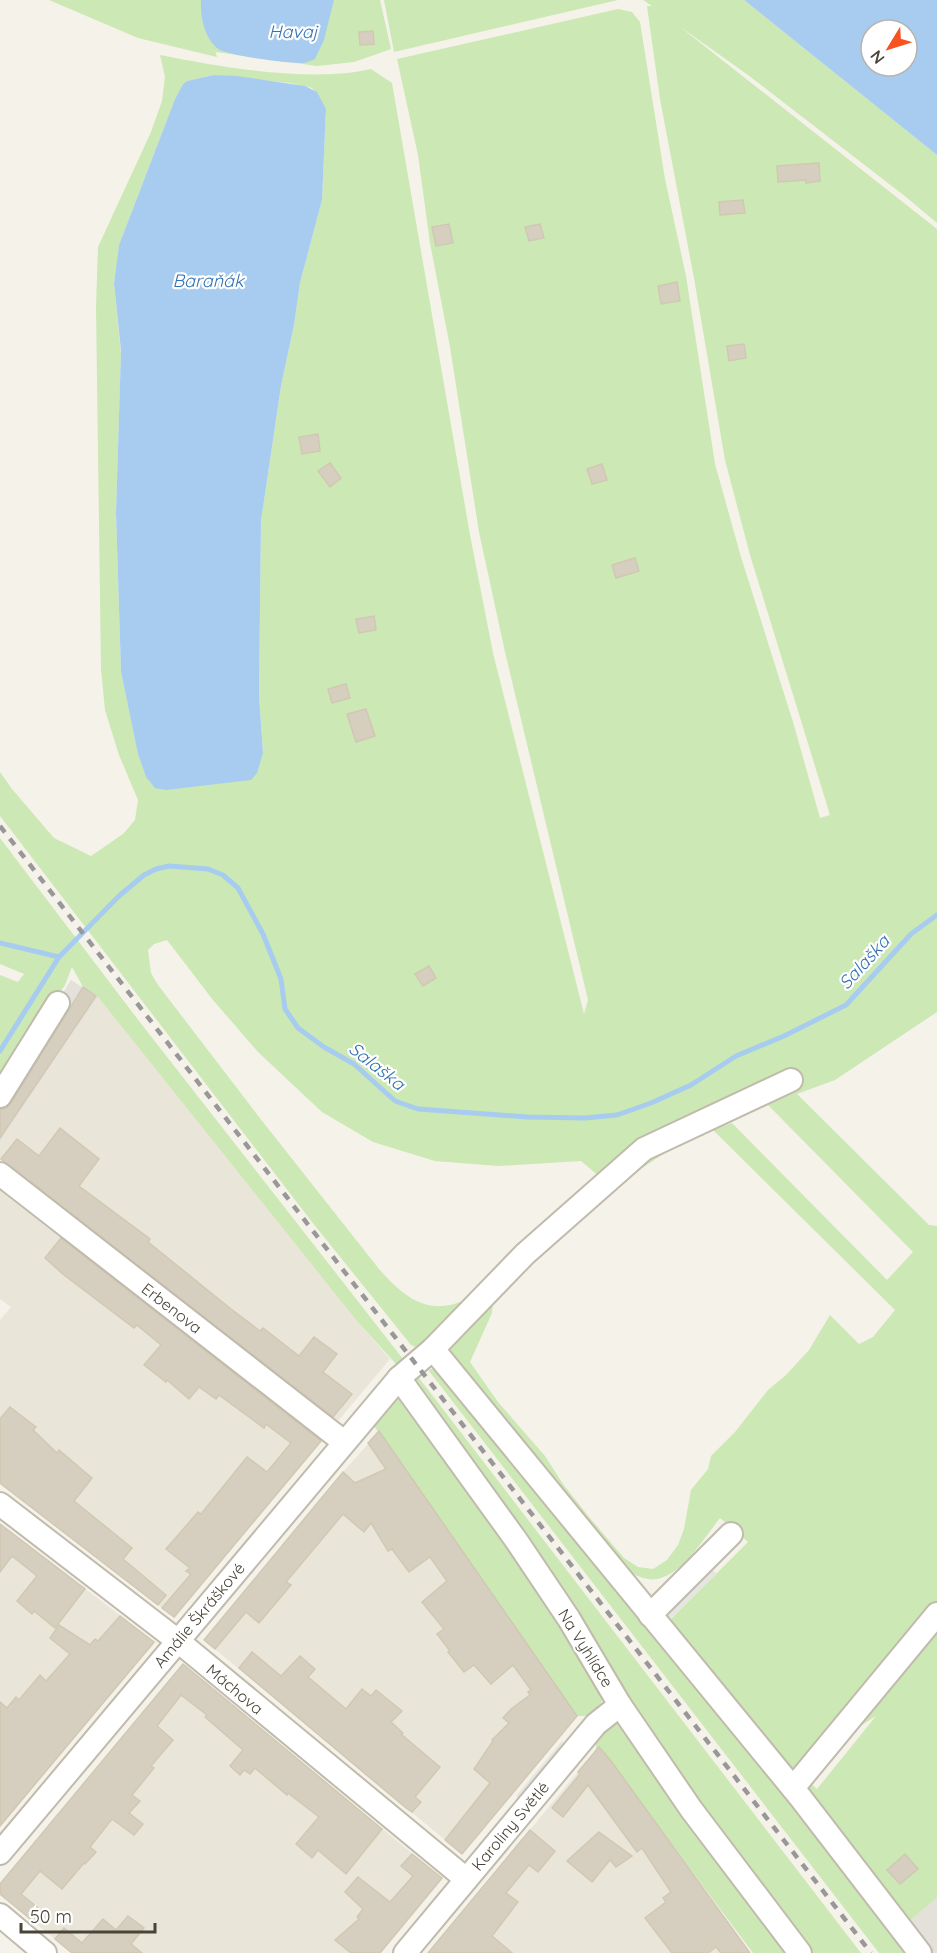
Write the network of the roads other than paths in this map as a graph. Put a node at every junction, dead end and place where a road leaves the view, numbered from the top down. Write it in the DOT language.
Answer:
graph roads {
  1 [pos="58,1003"];
  2 [pos="791,1080"];
  3 [pos="0,1096"];
  4 [pos="0,1174"];
  5 [pos="433,1349"];
  6 [pos="399,1378"];
  7 [pos="344,1442"];
  8 [pos="0,1504"];
  9 [pos="731,1534"];
  10 [pos="937,1614"];
  11 [pos="650,1615"];
  12 [pos="178,1641"];
  13 [pos="620,1705"];
  14 [pos="793,1788"];
  15 [pos="0,1853"];
  16 [pos="466,1879"];
  17 [pos="0,1915"];
  18 [pos="45,1953"];
  19 [pos="405,1953"];
  20 [pos="800,1953"];
  21 [pos="920,1953"];
  1 -- 3 [label="street"];
  2 -- 5 [label="street"];
  4 -- 7 [label="street, Erbenova"];
  5 -- 6 [label="street"];
  5 -- 11 [label="street"];
  6 -- 7 [label="street, Amálie Škráškové"];
  6 -- 13 [label="street, Na Vyhlídce"];
  7 -- 12 [label="street, Amálie Škráškové"];
  8 -- 12 [label="street, Máchova"];
  9 -- 11 [label="street"];
  10 -- 14 [label="street"];
  11 -- 14 [label="street"];
  12 -- 15 [label="street, Amálie Škráškové"];
  12 -- 16 [label="street, Máchova"];
  13 -- 16 [label="street, Karoliny Světlé"];
  13 -- 20 [label="street, Na Vyhlídce"];
  14 -- 21 [label="street"];
  16 -- 19 [label="street, Karoliny Světlé"];
  17 -- 18 [label="street"];
}
